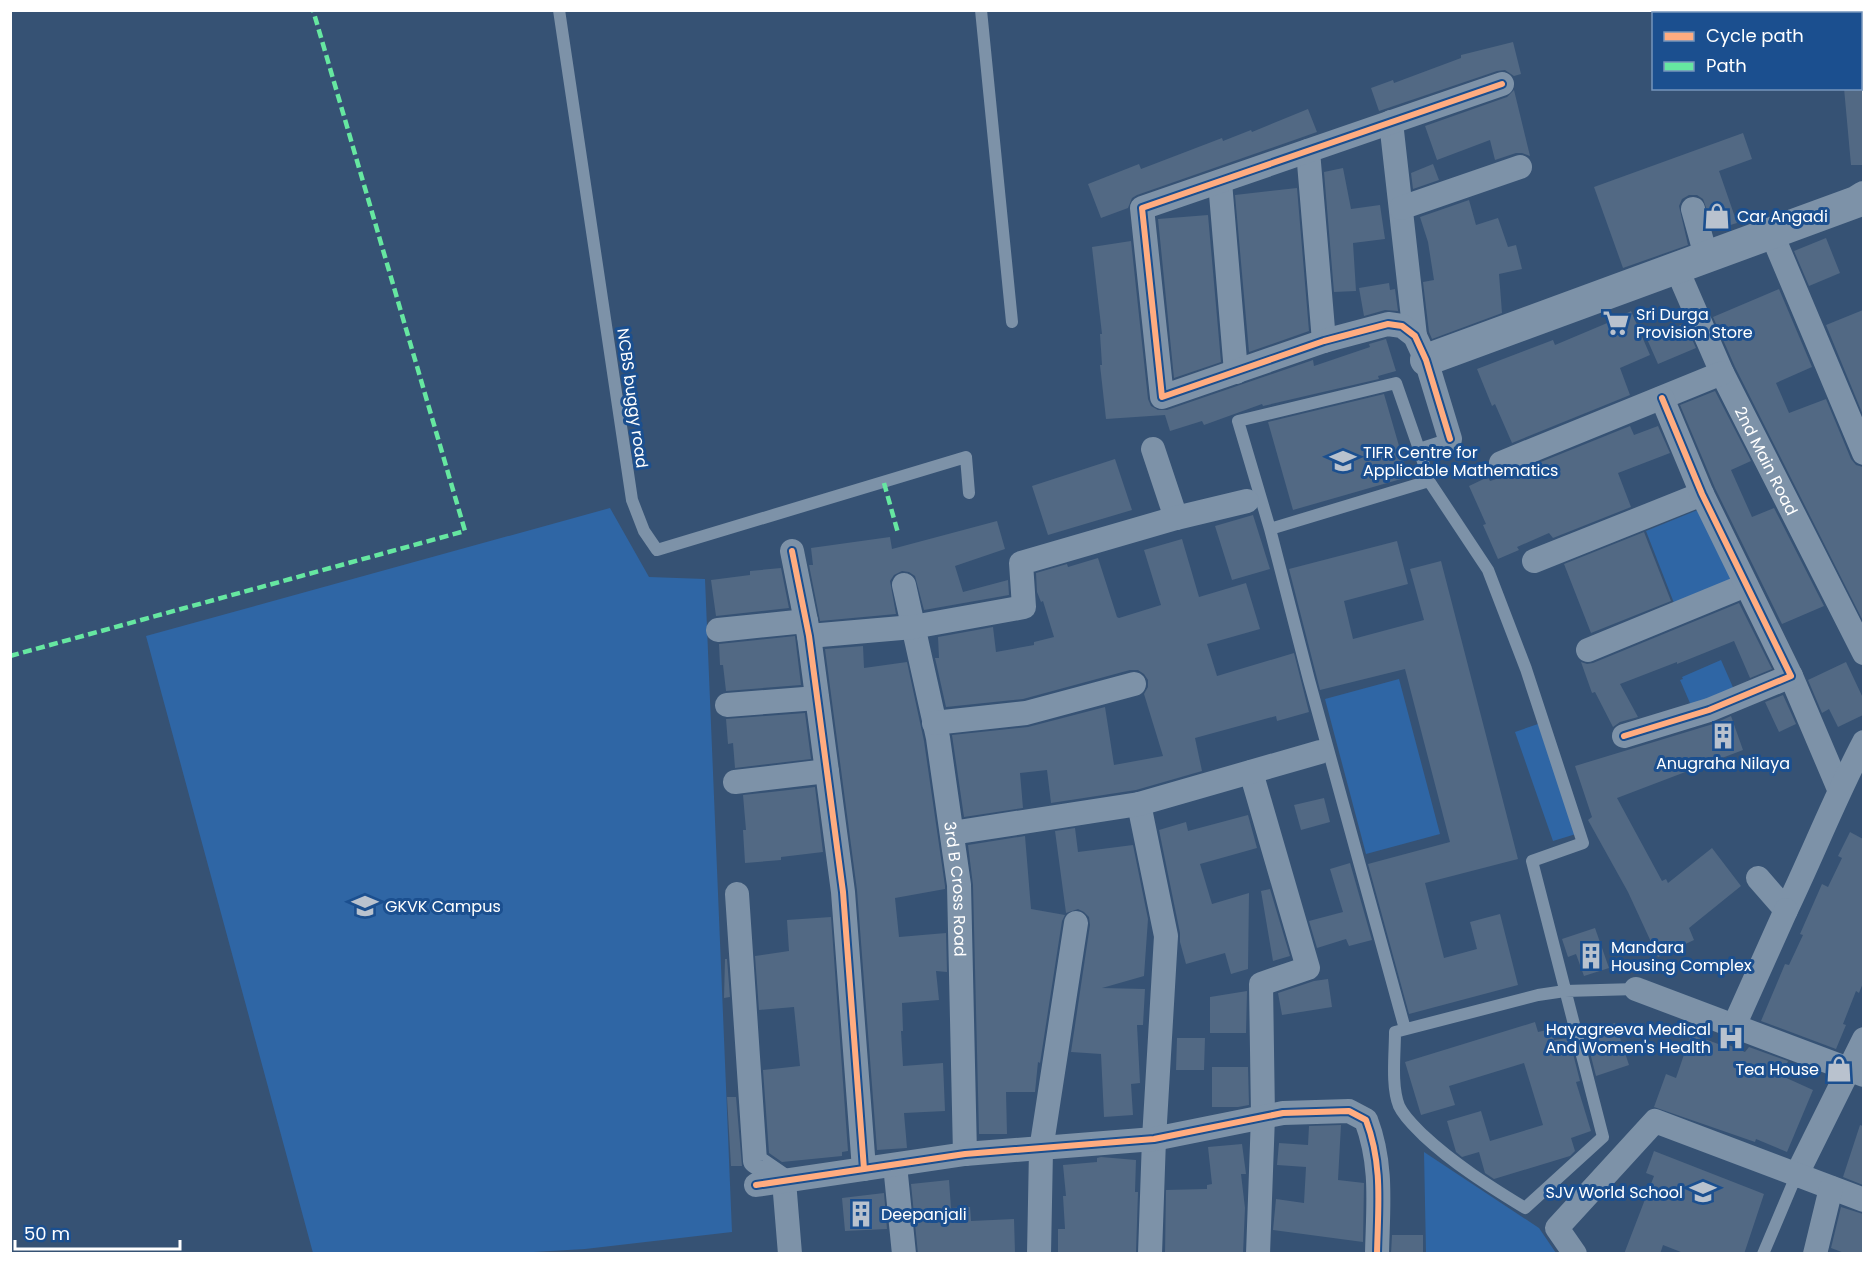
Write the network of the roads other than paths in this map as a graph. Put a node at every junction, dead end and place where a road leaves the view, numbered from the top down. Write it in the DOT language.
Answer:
graph roads {
  1 [pos="559,10"];
  2 [pos="981,10"];
  3 [pos="1502,84"];
  4 [pos="1391,122"];
  5 [pos="1308,151"];
  6 [pos="1520,167"];
  7 [pos="1220,182"];
  8 [pos="1863,197"];
  9 [pos="1401,208"];
  10 [pos="1693,209"];
  11 [pos="1770,232"];
  12 [pos="1706,256"];
  13 [pos="1676,267"];
  14 [pos="1012,322"];
  15 [pos="1324,341"];
  16 [pos="1421,348"];
  17 [pos="1236,372"];
  18 [pos="1722,373"];
  19 [pos="1662,398"];
  20 [pos="1450,439"];
  21 [pos="1153,449"];
  22 [pos="1419,449"];
  23 [pos="1863,453"];
  24 [pos="1501,463"];
  25 [pos="1429,481"];
  26 [pos="969,494"];
  27 [pos="1702,494"];
  28 [pos="1247,501"];
  29 [pos="1176,518"];
  30 [pos="1270,529"];
  31 [pos="792,551"];
  32 [pos="1534,561"];
  33 [pos="904,585"];
  34 [pos="1746,585"];
  35 [pos="913,627"];
  36 [pos="807,628"];
  37 [pos="718,630"];
  38 [pos="1588,650"];
  39 [pos="1863,653"];
  40 [pos="1791,676"];
  41 [pos="1134,684"];
  42 [pos="817,698"];
  43 [pos="727,705"];
  44 [pos="934,723"];
  45 [pos="1624,736"];
  46 [pos="1863,742"];
  47 [pos="1320,752"];
  48 [pos="827,771"];
  49 [pos="1251,772"];
  50 [pos="735,782"];
  51 [pos="1839,789"];
  52 [pos="1139,804"];
  53 [pos="952,833"];
  54 [pos="1758,878"];
  55 [pos="736,894"];
  56 [pos="1786,910"];
  57 [pos="1076,923"];
  58 [pos="1635,989"];
  59 [pos="1565,991"];
  60 [pos="1734,1026"];
  61 [pos="1404,1029"];
  62 [pos="1863,1039"];
  63 [pos="1856,1072"];
  64 [pos="1263,1116"];
  65 [pos="1154,1139"];
  66 [pos="1041,1150"];
  67 [pos="965,1154"];
  68 [pos="895,1164"];
  69 [pos="864,1169"];
  70 [pos="784,1181"];
  71 [pos="1818,1183"];
  72 [pos="756,1185"];
  73 [pos="1863,1200"];
  74 [pos="790,1254"];
  75 [pos="904,1254"];
  76 [pos="1039,1254"];
  77 [pos="1150,1254"];
  78 [pos="1258,1254"];
  79 [pos="1377,1254"];
  80 [pos="1575,1254"];
  81 [pos="1763,1254"];
  82 [pos="1815,1254"];
  1 -- 26 [label="lane, NCBS buggy road"];
  2 -- 14 [label="lane"];
  3 -- 4 [label="street"];
  4 -- 5 [label="street"];
  4 -- 9 [label="street"];
  5 -- 7 [label="street"];
  5 -- 15 [label="street"];
  6 -- 9 [label="street"];
  7 -- 17 [label="street"];
  7 -- 17 [label="street"];
  8 -- 11 [label="street"];
  9 -- 16 [label="street"];
  10 -- 12 [label="street"];
  11 -- 12 [label="street"];
  11 -- 23 [label="street"];
  12 -- 13 [label="street"];
  13 -- 16 [label="street"];
  13 -- 18 [label="street, 2nd Main Road"];
  15 -- 16 [label="street"];
  15 -- 17 [label="street"];
  16 -- 20 [label="street"];
  18 -- 19 [label="street"];
  18 -- 39 [label="street, 2nd Main Road"];
  19 -- 24 [label="street"];
  19 -- 27 [label="street"];
  20 -- 22 [label="lane"];
  21 -- 29 [label="street"];
  22 -- 25 [label="lane"];
  22 -- 30 [label="lane"];
  25 -- 30 [label="lane"];
  25 -- 59 [label="lane"];
  27 -- 32 [label="street"];
  27 -- 34 [label="street"];
  28 -- 29 [label="street"];
  29 -- 35 [label="street"];
  30 -- 61 [label="lane"];
  31 -- 36 [label="street"];
  33 -- 35 [label="street, 3rd B Cross Road"];
  34 -- 38 [label="street"];
  34 -- 40 [label="street"];
  35 -- 36 [label="street"];
  35 -- 44 [label="street, 3rd B Cross Road"];
  36 -- 37 [label="street"];
  36 -- 42 [label="street"];
  40 -- 45 [label="street"];
  40 -- 51 [label="street"];
  41 -- 44 [label="street"];
  42 -- 43 [label="street"];
  42 -- 48 [label="street"];
  44 -- 53 [label="street, 3rd B Cross Road"];
  46 -- 51 [label="street"];
  47 -- 49 [label="street"];
  48 -- 50 [label="street"];
  48 -- 69 [label="street"];
  49 -- 52 [label="street"];
  49 -- 64 [label="street"];
  51 -- 56 [label="street"];
  52 -- 53 [label="street"];
  52 -- 65 [label="street"];
  53 -- 67 [label="street, 3rd B Cross Road"];
  54 -- 56 [label="street"];
  55 -- 70 [label="street"];
  56 -- 60 [label="street"];
  57 -- 66 [label="street"];
  58 -- 59 [label="lane"];
  58 -- 60 [label="street"];
  59 -- 61 [label="lane"];
  59 -- 61 [label="lane"];
  60 -- 63 [label="street"];
  62 -- 63 [label="street"];
  63 -- 71 [label="street"];
  64 -- 65 [label="street"];
  64 -- 78 [label="street"];
  64 -- 79 [label="street"];
  65 -- 66 [label="street"];
  65 -- 77 [label="street"];
  66 -- 67 [label="street"];
  66 -- 76 [label="street"];
  67 -- 68 [label="street"];
  68 -- 69 [label="street"];
  68 -- 75 [label="street"];
  69 -- 70 [label="street"];
  70 -- 72 [label="street"];
  70 -- 74 [label="street"];
  71 -- 73 [label="street"];
  71 -- 80 [label="street"];
  71 -- 81 [label="lane"];
  71 -- 82 [label="street"];
}
